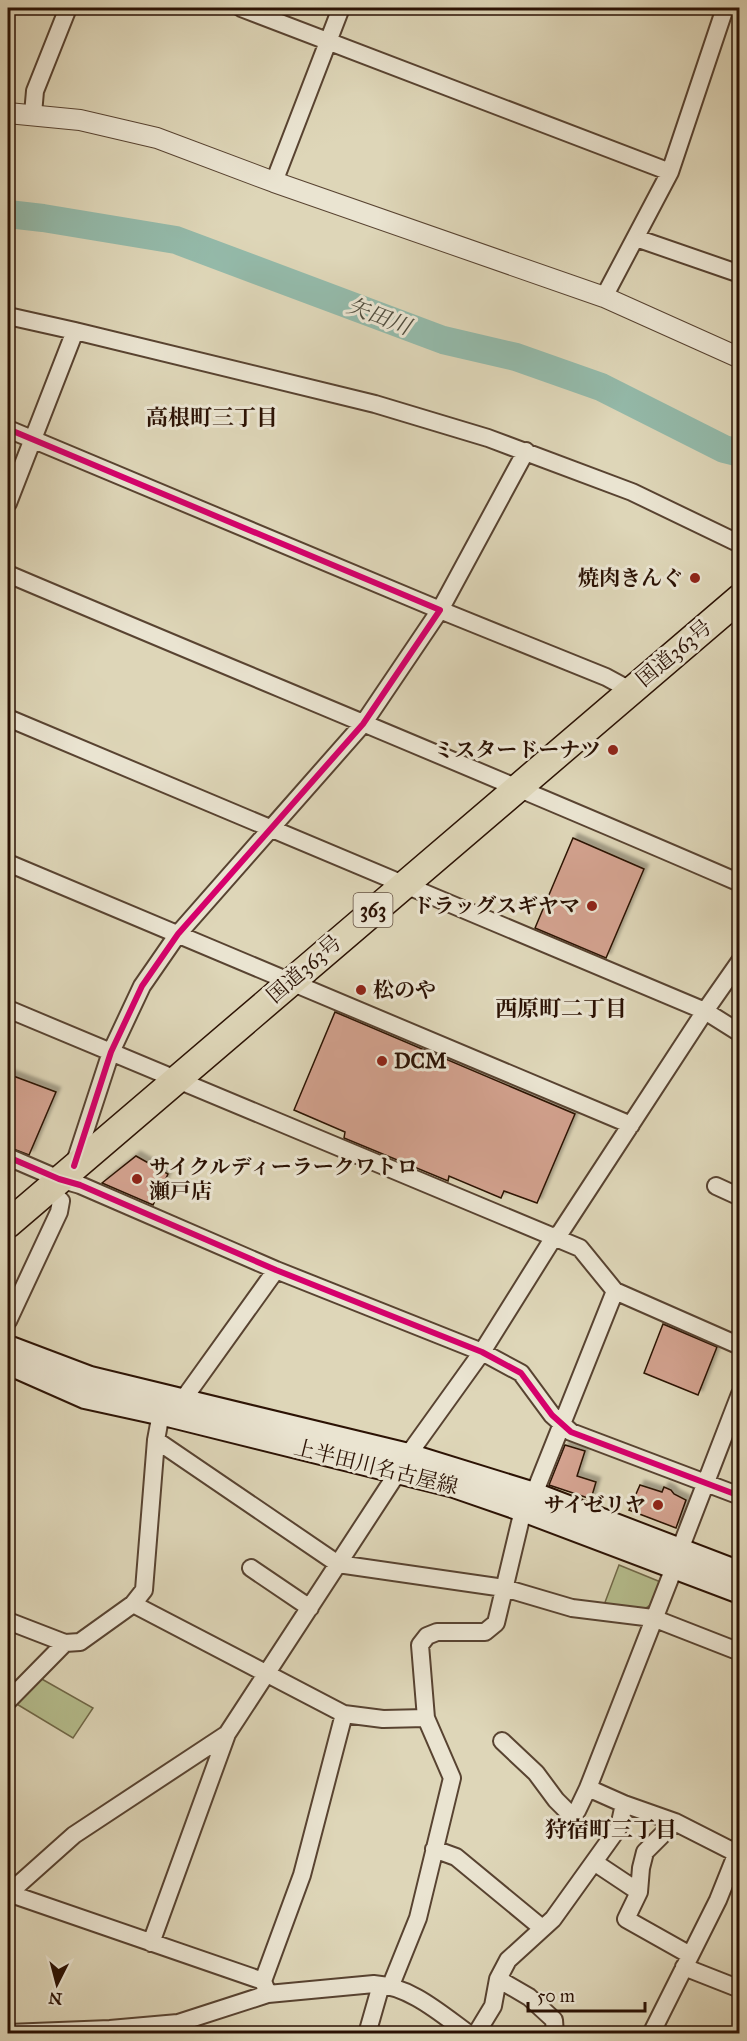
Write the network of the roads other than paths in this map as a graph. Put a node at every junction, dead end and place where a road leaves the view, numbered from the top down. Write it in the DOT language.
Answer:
graph roads {
  1 [pos="68,8"];
  2 [pos="242,8"];
  3 [pos="341,8"];
  4 [pos="725,8"];
  5 [pos="329,40"];
  6 [pos="8,113"];
  7 [pos="33,114"];
  8 [pos="670,172"];
  9 [pos="274,182"];
  10 [pos="636,238"];
  11 [pos="740,274"];
  12 [pos="604,297"];
  13 [pos="8,316"];
  14 [pos="75,331"];
  15 [pos="740,358"];
  16 [pos="8,429"];
  17 [pos="34,440"];
  18 [pos="526,451"];
  19 [pos="8,503"];
  20 [pos="740,544"];
  21 [pos="8,574"];
  22 [pos="740,598"];
  23 [pos="440,610"];
  24 [pos="630,690"];
  25 [pos="8,718"];
  26 [pos="363,724"];
  27 [pos="518,787"];
  28 [pos="269,829"];
  29 [pos="8,863"];
  30 [pos="740,883"];
  31 [pos="403,884"];
  32 [pos="178,934"];
  33 [pos="740,961"];
  34 [pos="288,982"];
  35 [pos="8,1009"];
  36 [pos="705,1011"];
  37 [pos="740,1033"];
  38 [pos="111,1052"];
  39 [pos="177,1080"];
  40 [pos="631,1125"];
  41 [pos="8,1157"];
  42 [pos="60,1178"];
  43 [pos="716,1186"];
  44 [pos="740,1197"];
  45 [pos="8,1224"];
  46 [pos="554,1237"];
  47 [pos="276,1270"];
  48 [pos="615,1291"];
  49 [pos="8,1321"];
  50 [pos="740,1346"];
  51 [pos="8,1347"];
  52 [pos="482,1352"];
  53 [pos="8,1363"];
  54 [pos="740,1394"];
  55 [pos="182,1401"];
  56 [pos="161,1413"];
  57 [pos="561,1425"];
  58 [pos="156,1440"];
  59 [pos="403,1464"];
  60 [pos="705,1483"];
  61 [pos="740,1496"];
  62 [pos="528,1502"];
  63 [pos="676,1560"];
  64 [pos="338,1564"];
  65 [pos="251,1568"];
  66 [pos="740,1573"];
  67 [pos="504,1588"];
  68 [pos="740,1592"];
  69 [pos="133,1604"];
  70 [pos="310,1608"];
  71 [pos="653,1618"];
  72 [pos="8,1620"];
  73 [pos="65,1643"];
  74 [pos="740,1652"];
  75 [pos="266,1672"];
  76 [pos="8,1701"];
  77 [pos="344,1714"];
  78 [pos="426,1718"];
  79 [pos="227,1734"];
  80 [pos="502,1741"];
  81 [pos="588,1788"];
  82 [pos="624,1804"];
  83 [pos="675,1822"];
  84 [pos="434,1849"];
  85 [pos="739,1851"];
  86 [pos="594,1862"];
  87 [pos="639,1892"];
  88 [pos="8,1893"];
  89 [pos="542,1928"];
  90 [pos="152,1943"];
  91 [pos="687,1961"];
  92 [pos="498,1979"];
  93 [pos="386,1985"];
  94 [pos="266,1988"];
  95 [pos="740,1989"];
  96 [pos="8,2033"];
  97 [pos="367,2034"];
  98 [pos="469,2034"];
  99 [pos="476,2034"];
  100 [pos="555,2034"];
  101 [pos="651,2034"];
  1 -- 7 [label="street"];
  2 -- 5 [label="street"];
  3 -- 5 [label="street"];
  4 -- 8 [label="street"];
  5 -- 8 [label="street"];
  5 -- 9 [label="street"];
  6 -- 7 [label="street"];
  7 -- 9 [label="street"];
  8 -- 10 [label="street"];
  9 -- 12 [label="street"];
  10 -- 11 [label="street"];
  10 -- 12 [label="street"];
  12 -- 15 [label="street"];
  13 -- 14 [label="street"];
  14 -- 17 [label="street"];
  14 -- 18 [label="street"];
  16 -- 17 [label="street"];
  17 -- 19 [label="street"];
  17 -- 23 [label="street"];
  18 -- 20 [label="street"];
  18 -- 23 [label="street"];
  21 -- 26 [label="street"];
  22 -- 24 [label="highway, 国道363号 / 363"];
  23 -- 24 [label="street"];
  23 -- 26 [label="street"];
  24 -- 27 [label="highway, 国道363号 / 363"];
  25 -- 28 [label="street"];
  26 -- 27 [label="street"];
  26 -- 28 [label="street"];
  27 -- 30 [label="street"];
  27 -- 31 [label="highway, 国道363号 / 363"];
  28 -- 31 [label="street"];
  28 -- 32 [label="street"];
  29 -- 32 [label="street"];
  31 -- 34 [label="highway, 国道363号 / 363"];
  31 -- 36 [label="street"];
  32 -- 34 [label="street"];
  32 -- 38 [label="street"];
  33 -- 36 [label="street"];
  34 -- 39 [label="highway, 国道363号 / 363"];
  34 -- 40 [label="street"];
  35 -- 38 [label="street"];
  36 -- 37 [label="street"];
  36 -- 40 [label="street"];
  38 -- 39 [label="street"];
  38 -- 42 [label="street"];
  39 -- 42 [label="highway, 国道363号 / 363"];
  39 -- 46 [label="street"];
  40 -- 46 [label="street"];
  41 -- 42 [label="street"];
  42 -- 45 [label="highway, 国道363号 / 363"];
  42 -- 47 [label="street"];
  42 -- 49 [label="street"];
  43 -- 44 [label="street"];
  46 -- 48 [label="street"];
  46 -- 52 [label="street"];
  47 -- 52 [label="street"];
  47 -- 55 [label="street"];
  48 -- 50 [label="street"];
  48 -- 57 [label="street"];
  51 -- 55 [label="main road, 上半田川名古屋線"];
  52 -- 57 [label="street"];
  52 -- 59 [label="street"];
  53 -- 56 [label="main road, 上半田川名古屋線"];
  54 -- 60 [label="street"];
  55 -- 59 [label="main road, 上半田川名古屋線"];
  56 -- 58 [label="street"];
  56 -- 59 [label="main road, 上半田川名古屋線"];
  57 -- 60 [label="street"];
  57 -- 62 [label="street"];
  58 -- 64 [label="street"];
  58 -- 69 [label="street"];
  59 -- 62 [label="main road, 上半田川名古屋線"];
  59 -- 64 [label="street"];
  60 -- 61 [label="street"];
  60 -- 63 [label="street"];
  62 -- 63 [label="main road, 上半田川名古屋線"];
  62 -- 67 [label="street"];
  63 -- 66 [label="main road, 上半田川名古屋線"];
  63 -- 68 [label="main road, 上半田川名古屋線"];
  63 -- 71 [label="street"];
  64 -- 67 [label="street"];
  64 -- 70 [label="street"];
  65 -- 70 [label="street"];
  67 -- 71 [label="street"];
  67 -- 78 [label="street"];
  69 -- 73 [label="street"];
  69 -- 75 [label="street"];
  70 -- 75 [label="street"];
  71 -- 74 [label="street"];
  71 -- 81 [label="street"];
  72 -- 73 [label="street"];
  73 -- 76 [label="street"];
  75 -- 77 [label="street"];
  75 -- 79 [label="street"];
  77 -- 78 [label="street"];
  77 -- 94 [label="street"];
  78 -- 84 [label="street"];
  79 -- 88 [label="street"];
  79 -- 90 [label="street"];
  80 -- 81 [label="street"];
  81 -- 82 [label="street"];
  82 -- 83 [label="street"];
  82 -- 86 [label="street"];
  83 -- 85 [label="street"];
  83 -- 87 [label="street"];
  84 -- 89 [label="street"];
  84 -- 93 [label="street"];
  85 -- 91 [label="street"];
  86 -- 87 [label="street"];
  86 -- 89 [label="street"];
  87 -- 91 [label="street"];
  88 -- 90 [label="street"];
  89 -- 92 [label="street"];
  90 -- 94 [label="street"];
  91 -- 95 [label="street"];
  91 -- 101 [label="street"];
  92 -- 99 [label="street"];
  92 -- 100 [label="street"];
  93 -- 94 [label="street"];
  93 -- 97 [label="street"];
  93 -- 98 [label="street"];
  94 -- 96 [label="street"];
}
